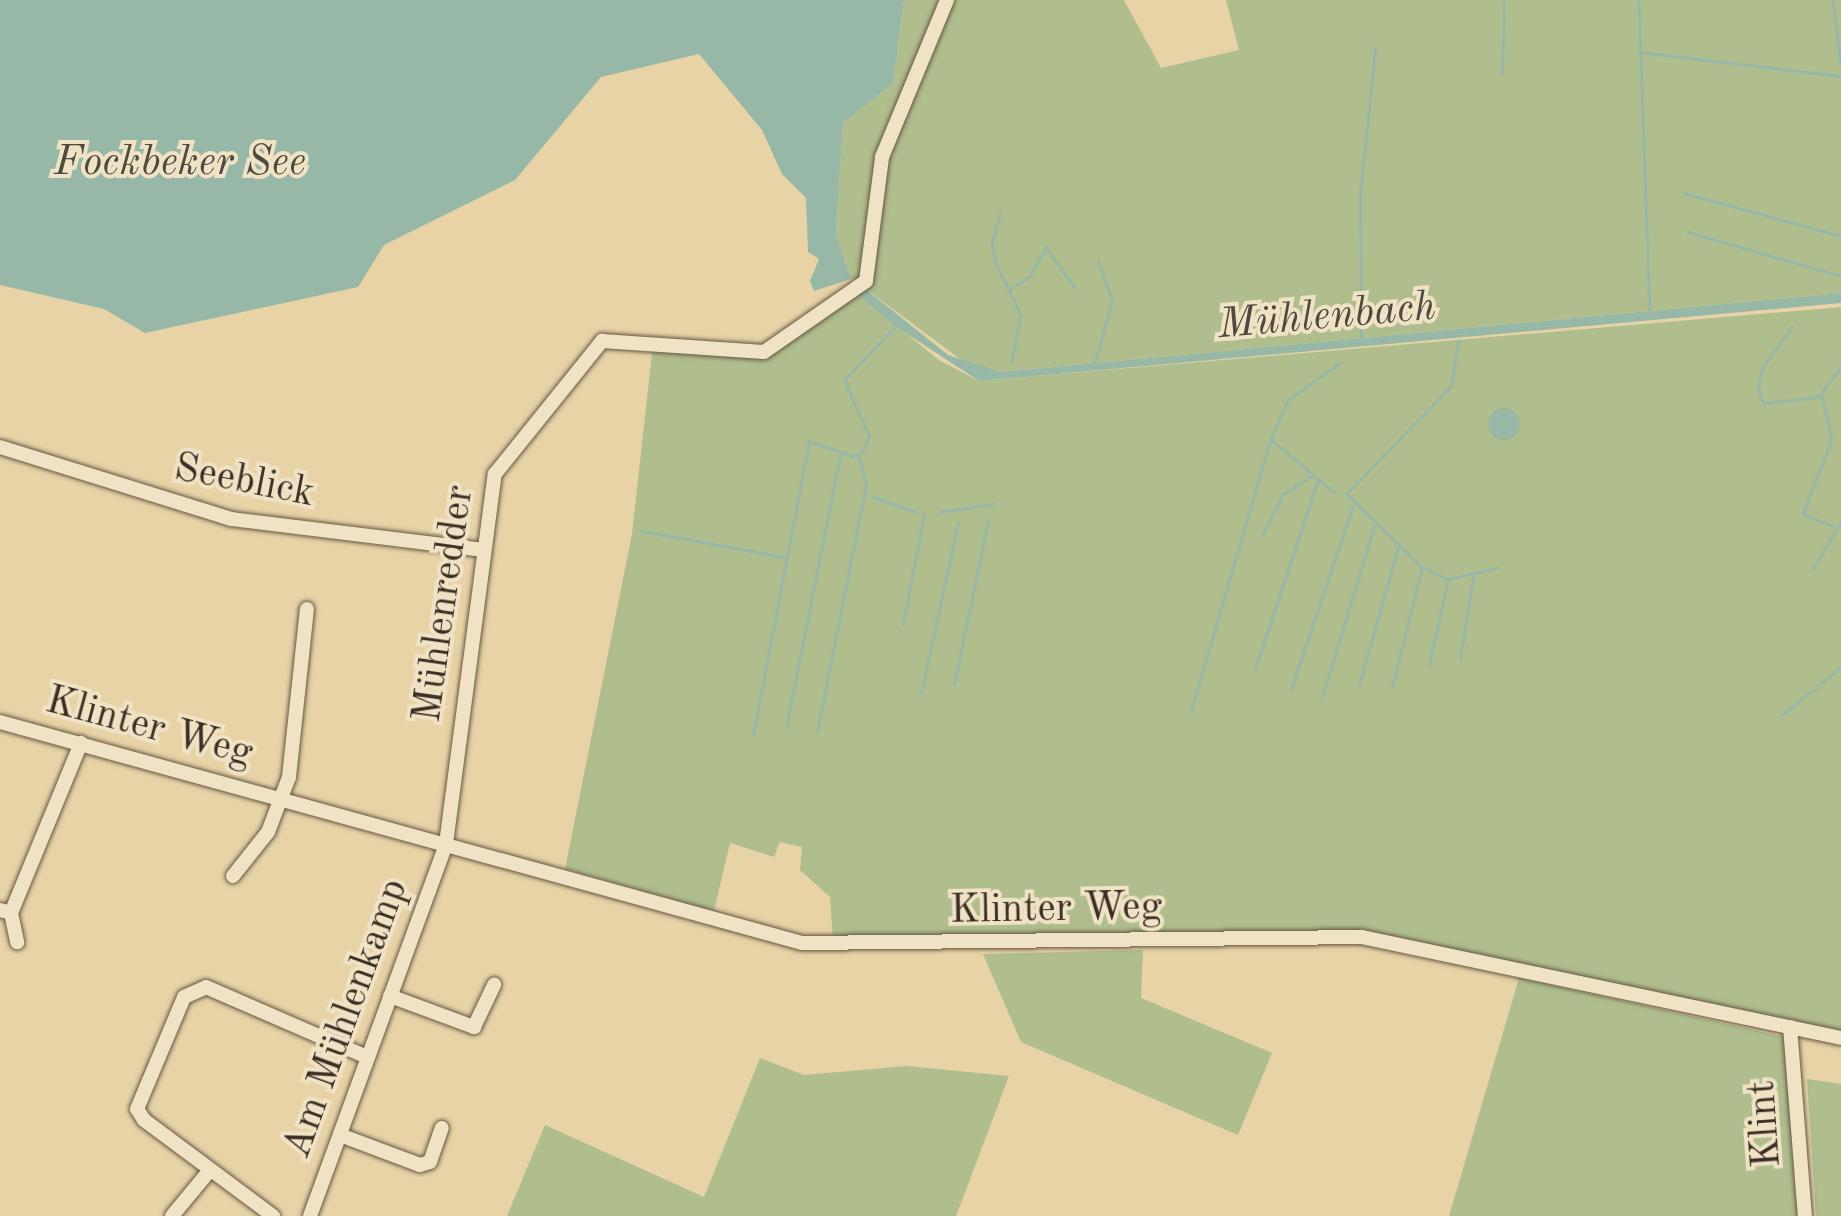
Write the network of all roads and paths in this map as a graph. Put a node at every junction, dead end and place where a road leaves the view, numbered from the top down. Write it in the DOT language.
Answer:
graph roads {
  1 [pos="947,0"];
  2 [pos="0,447"];
  3 [pos="483,550"];
  4 [pos="307,609"];
  5 [pos="0,722"];
  6 [pos="82,743"];
  7 [pos="281,796"];
  8 [pos="446,844"];
  9 [pos="233,876"];
  10 [pos="5,912"];
  11 [pos="17,942"];
  12 [pos="494,985"];
  13 [pos="390,996"];
  14 [pos="1790,1026"];
  15 [pos="1841,1038"];
  16 [pos="368,1057"];
  17 [pos="442,1128"];
  18 [pos="340,1135"];
  19 [pos="210,1170"];
  20 [pos="172,1216"];
  21 [pos="273,1216"];
  22 [pos="310,1216"];
  23 [pos="1805,1216"];
  1 -- 3 [label="street, Mühlenredder"];
  2 -- 3 [label="street, Seeblick"];
  3 -- 8 [label="street, Mühlenredder"];
  4 -- 7 [label="street, Klinter Weg"];
  5 -- 6 [label="street, Klinter Weg"];
  6 -- 7 [label="street, Klinter Weg"];
  6 -- 10 [label="street"];
  7 -- 8 [label="street, Klinter Weg"];
  7 -- 9 [label="street"];
  8 -- 13 [label="street, Am Mühlenkamp"];
  8 -- 14 [label="street, Klinter Weg"];
  10 -- 11 [label="street"];
  12 -- 13 [label="street"];
  13 -- 16 [label="street, Am Mühlenkamp"];
  14 -- 15 [label="street, Klinter Weg"];
  14 -- 23 [label="street, Klint"];
  16 -- 18 [label="street, Am Mühlenkamp"];
  16 -- 19 [label="street"];
  17 -- 18 [label="street"];
  18 -- 22 [label="street, Am Mühlenkamp"];
  19 -- 20 [label="street"];
  19 -- 21 [label="street"];
}
